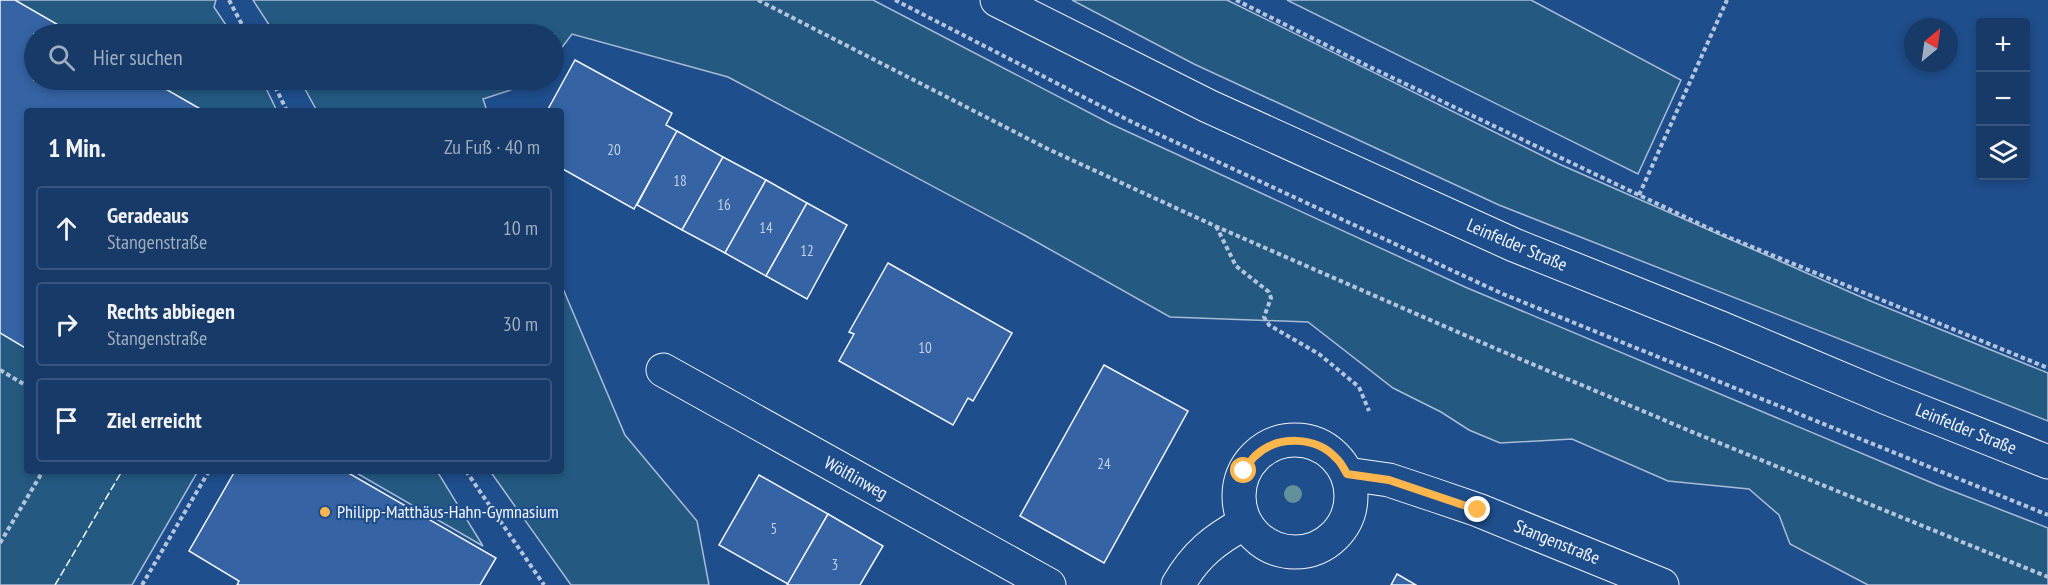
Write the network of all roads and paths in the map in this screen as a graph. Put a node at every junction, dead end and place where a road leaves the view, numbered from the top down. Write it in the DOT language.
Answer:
graph roads {
  1 [pos="229,0"];
  2 [pos="758,0"];
  3 [pos="997,0"];
  4 [pos="1236,0"];
  5 [pos="1727,0"];
  6 [pos="242,24"];
  7 [pos="277,90"];
  8 [pos="286,108"];
  9 [pos="1639,195"];
  10 [pos="1215,226"];
  11 [pos="2048,368"];
  12 [pos="0,370"];
  13 [pos="663,370"];
  14 [pos="24,384"];
  15 [pos="1370,411"];
  16 [pos="2048,462"];
  17 [pos="40,474"];
  18 [pos="207,474"];
  19 [pos="468,474"];
  20 [pos="1347,474"];
  21 [pos="1245,523"];
  22 [pos="0,543"];
  23 [pos="2048,577"];
  24 [pos="142,585"];
  25 [pos="544,585"];
  26 [pos="1049,585"];
  27 [pos="1178,585"];
  28 [pos="1662,585"];
  1 -- 6 [label="path"];
  2 -- 10 [label="path"];
  3 -- 16 [label="street, Leinfelder Straße"];
  4 -- 9 [label="path"];
  5 -- 9 [label="path"];
  7 -- 8 [label="path"];
  9 -- 11 [label="path"];
  10 -- 15 [label="path"];
  10 -- 23 [label="path"];
  12 -- 14 [label="path"];
  13 -- 26 [label="street, Wölflinweg"];
  17 -- 22 [label="path"];
  18 -- 24 [label="path"];
  19 -- 25 [label="path"];
  20 -- 21 [label="street"];
  20 -- 21 [label="street"];
  20 -- 28 [label="street, Stangenstraße"];
  21 -- 27 [label="street"];
}
